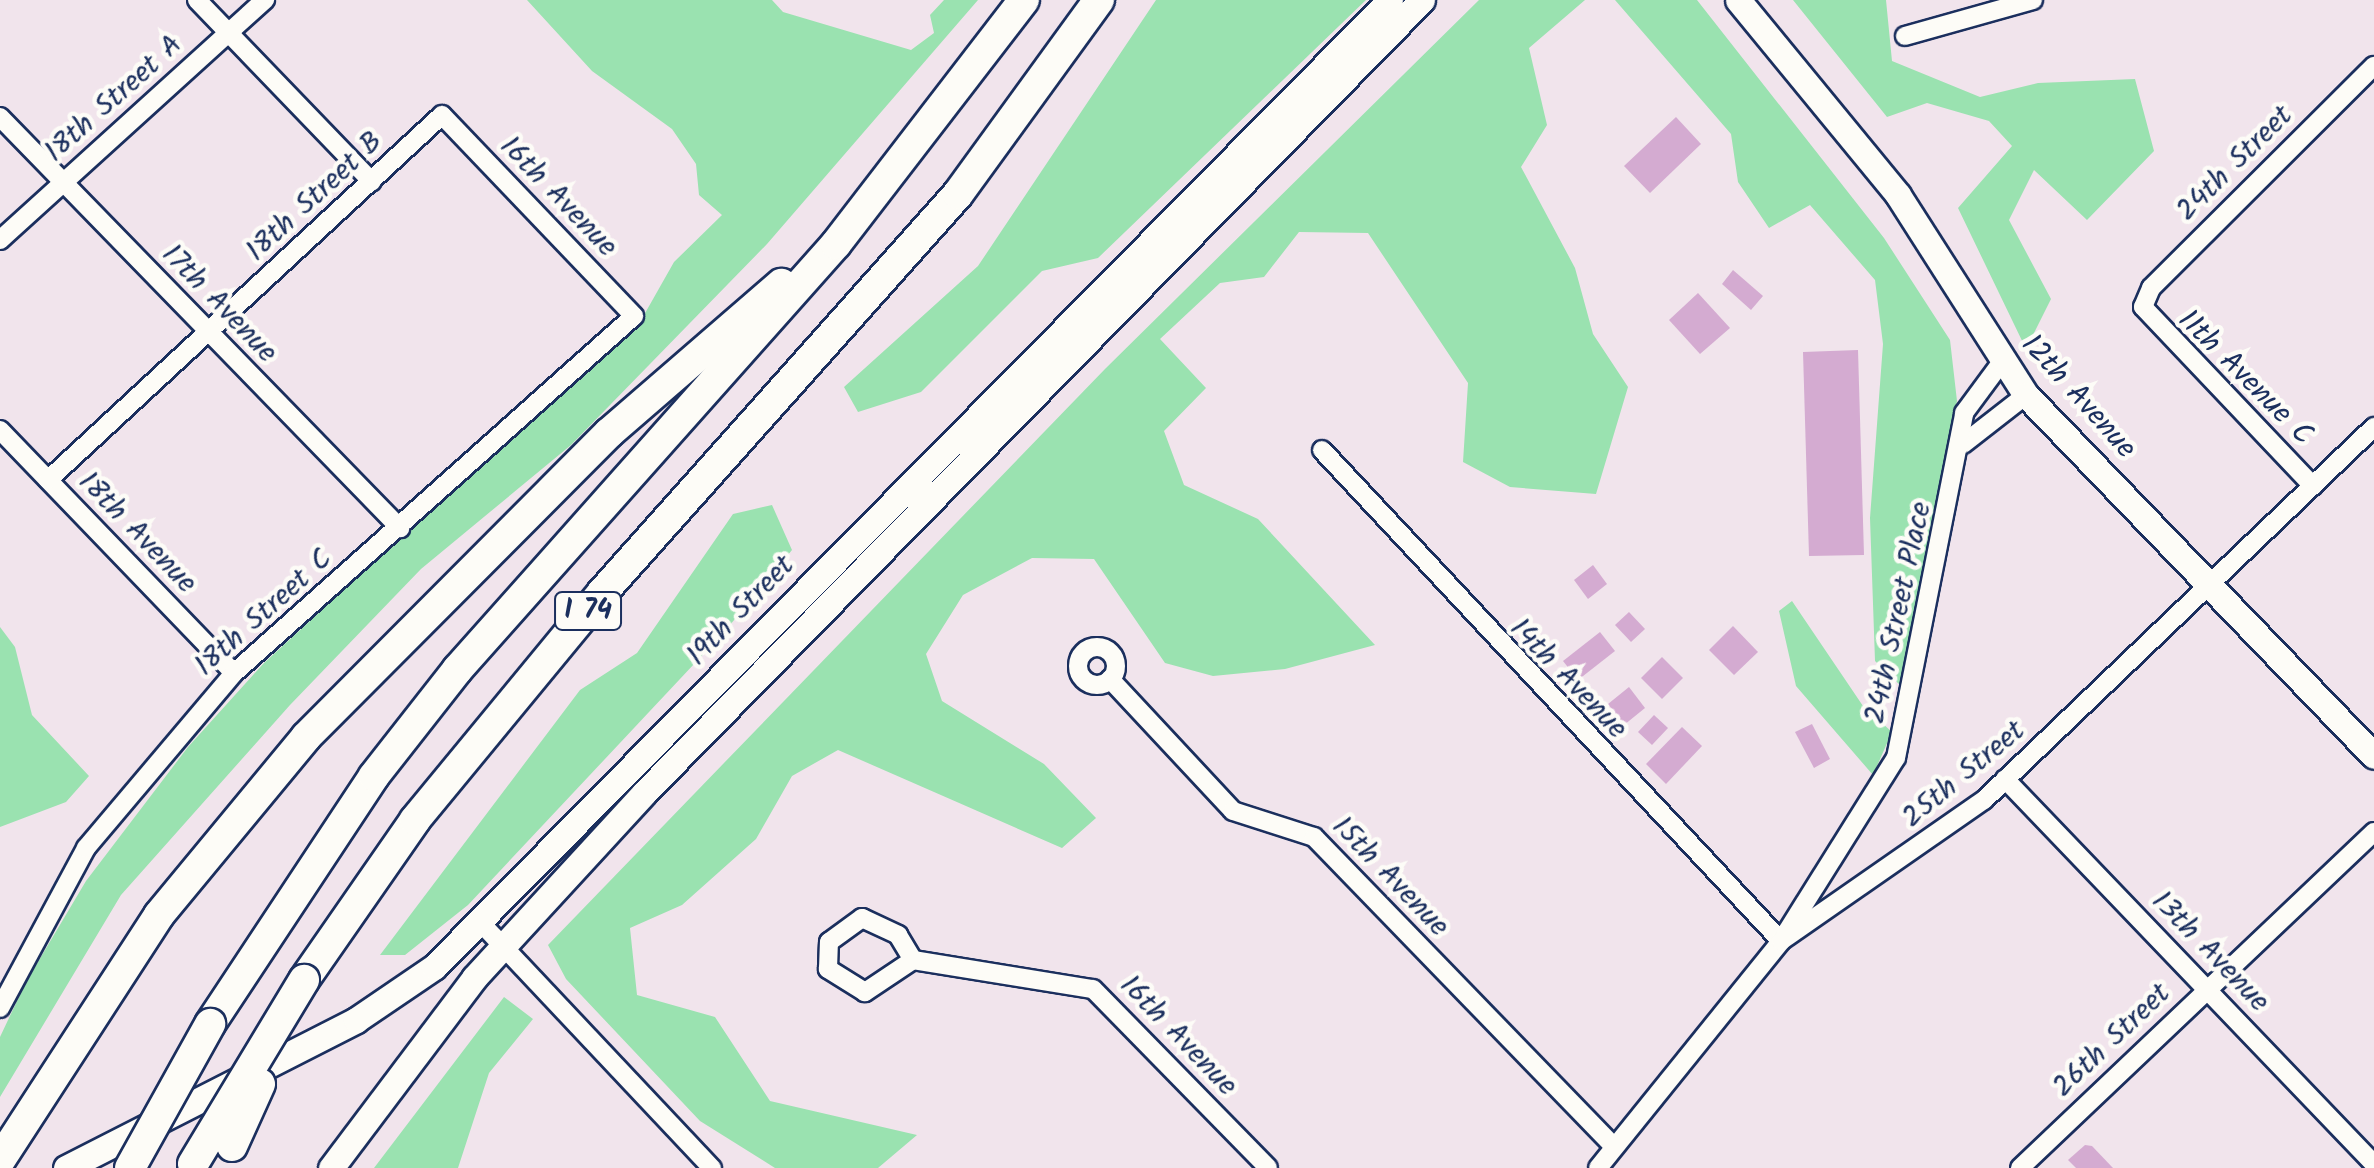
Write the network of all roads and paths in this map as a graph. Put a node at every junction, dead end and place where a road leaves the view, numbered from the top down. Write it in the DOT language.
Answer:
graph roads {
  1 [pos="198,0"];
  2 [pos="265,0"];
  3 [pos="1024,0"];
  4 [pos="1099,0"];
  5 [pos="1390,0"];
  6 [pos="1422,0"];
  7 [pos="1738,0"];
  8 [pos="2033,0"];
  9 [pos="229,33"];
  10 [pos="1905,36"];
  11 [pos="2374,66"];
  12 [pos="442,116"];
  13 [pos="0,117"];
  14 [pos="63,182"];
  15 [pos="372,182"];
  16 [pos="0,240"];
  17 [pos="836,244"];
  18 [pos="2143,306"];
  19 [pos="634,316"];
  20 [pos="209,334"];
  21 [pos="2001,363"];
  22 [pos="2026,394"];
  23 [pos="2374,426"];
  24 [pos="0,430"];
  25 [pos="1963,444"];
  26 [pos="1322,450"];
  27 [pos="48,480"];
  28 [pos="2314,486"];
  29 [pos="400,528"];
  30 [pos="2211,589"];
  31 [pos="234,673"];
  32 [pos="1110,679"];
  33 [pos="2374,756"];
  34 [pos="2005,779"];
  35 [pos="2374,832"];
  36 [pos="481,923"];
  37 [pos="1781,941"];
  38 [pos="501,948"];
  39 [pos="913,960"];
  40 [pos="304,980"];
  41 [pos="2206,988"];
  42 [pos="0,1008"];
  43 [pos="1614,1147"];
  44 [pos="0,1160"];
  45 [pos="209,1161"];
  46 [pos="2374,1164"];
  47 [pos="66,1168"];
  48 [pos="130,1168"];
  49 [pos="332,1168"];
  50 [pos="712,1168"];
  51 [pos="1268,1168"];
  52 [pos="1598,1168"];
  53 [pos="2020,1168"];
  1 -- 9 [label="street"];
  2 -- 9 [label="street, 18th Street A"];
  3 -- 17 [label="highway, I 74"];
  4 -- 40 [label="highway, I 74"];
  5 -- 36 [label="main road, 19th Street"];
  6 -- 38 [label="main road, 19th Street"];
  7 -- 21 [label="main road, 12th Avenue"];
  8 -- 10 [label="street"];
  9 -- 14 [label="street, 18th Street A"];
  9 -- 15 [label="street"];
  11 -- 18 [label="street, 24th Street"];
  12 -- 15 [label="street, 18th Street B"];
  12 -- 19 [label="street, 16th Avenue"];
  13 -- 14 [label="street, 17th Avenue"];
  14 -- 16 [label="street, 18th Street A"];
  14 -- 20 [label="street, 17th Avenue"];
  15 -- 20 [label="street, 18th Street B"];
  17 -- 44 [label="highway"];
  17 -- 48 [label="highway, I 74, bridge"];
  18 -- 28 [label="street, 11th Avenue C"];
  19 -- 29 [label="street, 18th Street C"];
  20 -- 27 [label="street, 18th Street B"];
  20 -- 29 [label="street, 17th Avenue"];
  21 -- 22 [label="main road, 12th Avenue"];
  21 -- 25 [label="street, 24th Street Place"];
  22 -- 25 [label="street"];
  22 -- 30 [label="main road, 12th Avenue"];
  23 -- 28 [label="street, 25th Street"];
  24 -- 27 [label="street, 18th Avenue"];
  25 -- 37 [label="street, 24th Street Place"];
  26 -- 37 [label="street, 14th Avenue"];
  27 -- 31 [label="street, 18th Avenue"];
  28 -- 30 [label="street, 25th Street"];
  29 -- 31 [label="street, 18th Street C"];
  30 -- 33 [label="main road, 12th Avenue"];
  30 -- 34 [label="street, 25th Street"];
  31 -- 42 [label="street, 18th Street C"];
  32 -- 43 [label="street, 15th Avenue"];
  34 -- 37 [label="street, 25th Street"];
  34 -- 41 [label="street, 13th Avenue"];
  35 -- 41 [label="street, 26th Street"];
  36 -- 38 [label="street"];
  36 -- 47 [label="main road, 19th Street"];
  37 -- 43 [label="street, 25th Street"];
  38 -- 49 [label="main road, 19th Street"];
  38 -- 50 [label="street"];
  39 -- 39 [label="street"];
  39 -- 51 [label="street, 16th Avenue"];
  40 -- 45 [label="highway, I 74, bridge"];
  40 -- 45 [label="highway, bridge"];
  41 -- 46 [label="street, 13th Avenue"];
  41 -- 53 [label="street, 26th Street"];
  43 -- 52 [label="street, 25th Street"];
}
